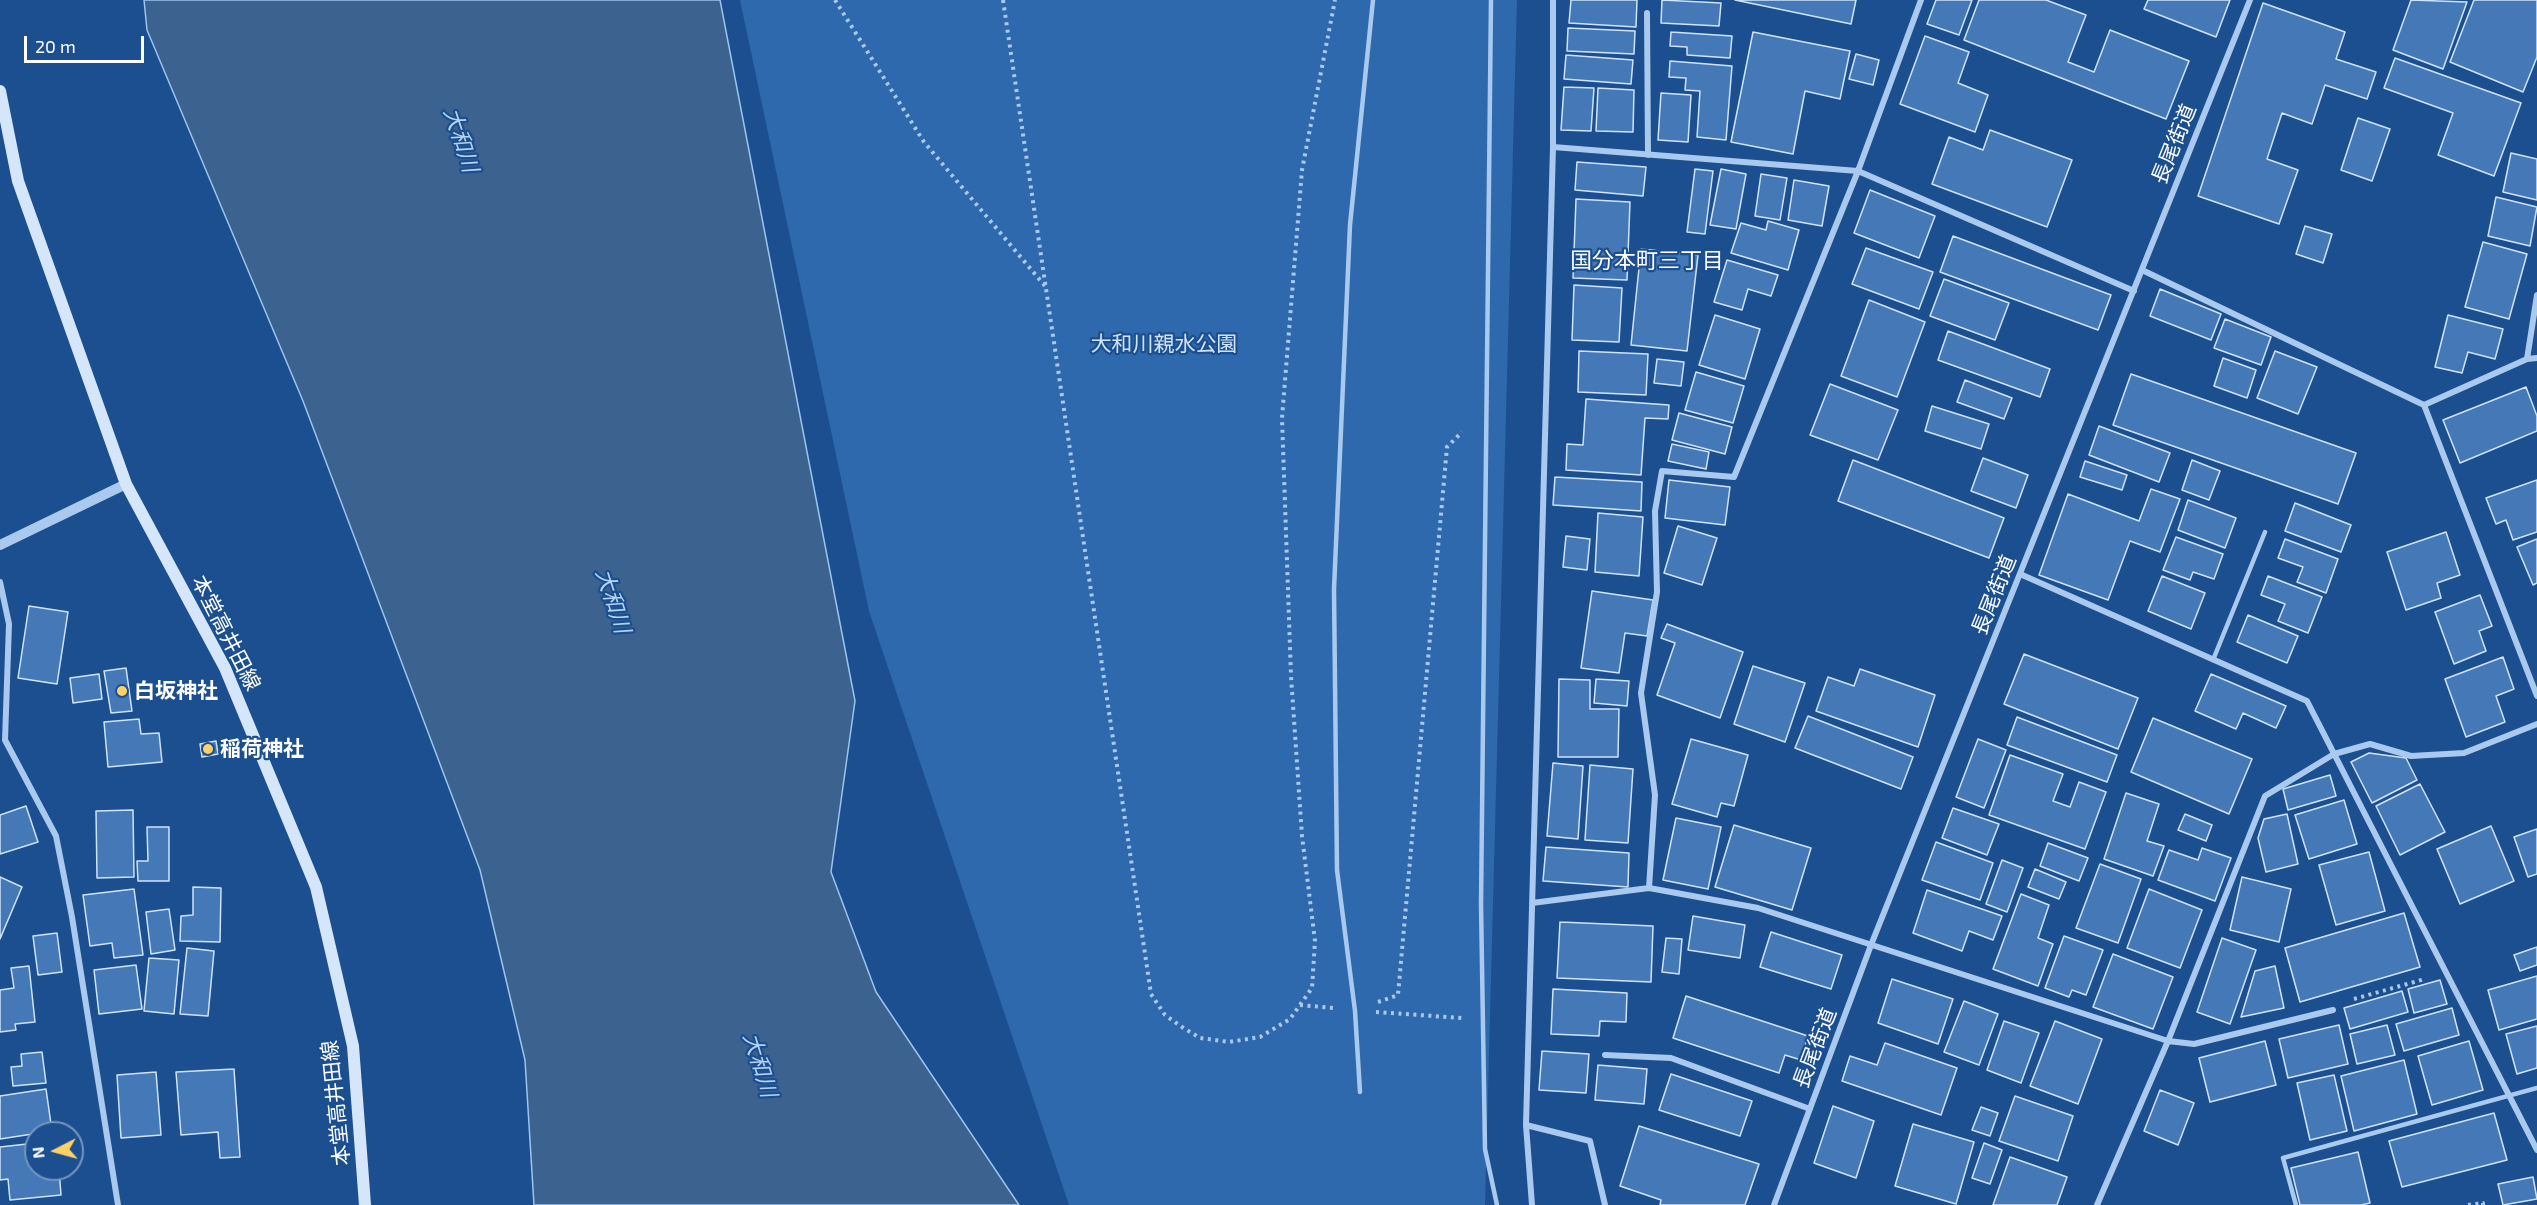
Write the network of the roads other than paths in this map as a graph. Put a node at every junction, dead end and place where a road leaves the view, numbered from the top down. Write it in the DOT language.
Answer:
graph roads {
  1 [pos="1373,0"];
  2 [pos="1491,0"];
  3 [pos="1553,0"];
  4 [pos="1921,0"];
  5 [pos="2250,0"];
  6 [pos="1647,13"];
  7 [pos="0,91"];
  8 [pos="1553,147"];
  9 [pos="1648,155"];
  10 [pos="1858,171"];
  11 [pos="2142,270"];
  12 [pos="2134,291"];
  13 [pos="2537,296"];
  14 [pos="2537,358"];
  15 [pos="2528,359"];
  16 [pos="2424,405"];
  17 [pos="126,484"];
  18 [pos="2265,532"];
  19 [pos="0,545"];
  20 [pos="2020,574"];
  21 [pos="0,582"];
  22 [pos="2213,660"];
  23 [pos="2537,696"];
  24 [pos="2537,724"];
  25 [pos="2334,754"];
  26 [pos="1649,888"];
  27 [pos="1532,903"];
  28 [pos="1871,945"];
  29 [pos="2333,1010"];
  30 [pos="2168,1041"];
  31 [pos="1605,1055"];
  32 [pos="2537,1088"];
  33 [pos="1360,1092"];
  34 [pos="2509,1096"];
  35 [pos="1810,1109"];
  36 [pos="1526,1125"];
  37 [pos="2537,1150"];
  38 [pos="118,1205"];
  39 [pos="365,1205"];
  40 [pos="1497,1205"];
  41 [pos="1532,1205"];
  42 [pos="1605,1205"];
  43 [pos="1774,1205"];
  44 [pos="2097,1205"];
  45 [pos="2296,1205"];
  1 -- 33 [label="lane"];
  2 -- 40 [label="lane"];
  3 -- 8 [label="street"];
  4 -- 10 [label="street"];
  5 -- 11 [label="street, 長尾街道"];
  6 -- 9 [label="street"];
  7 -- 17 [label="main road, 本堂高井田線"];
  8 -- 9 [label="street"];
  8 -- 27 [label="street"];
  9 -- 10 [label="street"];
  10 -- 12 [label="street"];
  10 -- 26 [label="street"];
  11 -- 12 [label="street, 長尾街道"];
  11 -- 16 [label="street"];
  12 -- 20 [label="street, 長尾街道"];
  13 -- 15 [label="street"];
  14 -- 15 [label="street"];
  15 -- 16 [label="street"];
  16 -- 23 [label="street"];
  17 -- 19 [label="street"];
  17 -- 39 [label="main road, 本堂高井田線"];
  18 -- 22 [label="lane"];
  20 -- 22 [label="street"];
  20 -- 28 [label="street, 長尾街道"];
  21 -- 38 [label="street"];
  22 -- 25 [label="street"];
  24 -- 25 [label="street"];
  25 -- 30 [label="street"];
  25 -- 34 [label="street"];
  26 -- 27 [label="street"];
  26 -- 28 [label="street"];
  27 -- 36 [label="street"];
  28 -- 30 [label="street"];
  28 -- 35 [label="street, 長尾街道"];
  29 -- 30 [label="street"];
  30 -- 44 [label="street"];
  31 -- 35 [label="street"];
  32 -- 34 [label="lane"];
  34 -- 37 [label="street"];
  34 -- 45 [label="lane"];
  35 -- 43 [label="street, 長尾街道"];
  36 -- 41 [label="street"];
  36 -- 42 [label="street"];
}
